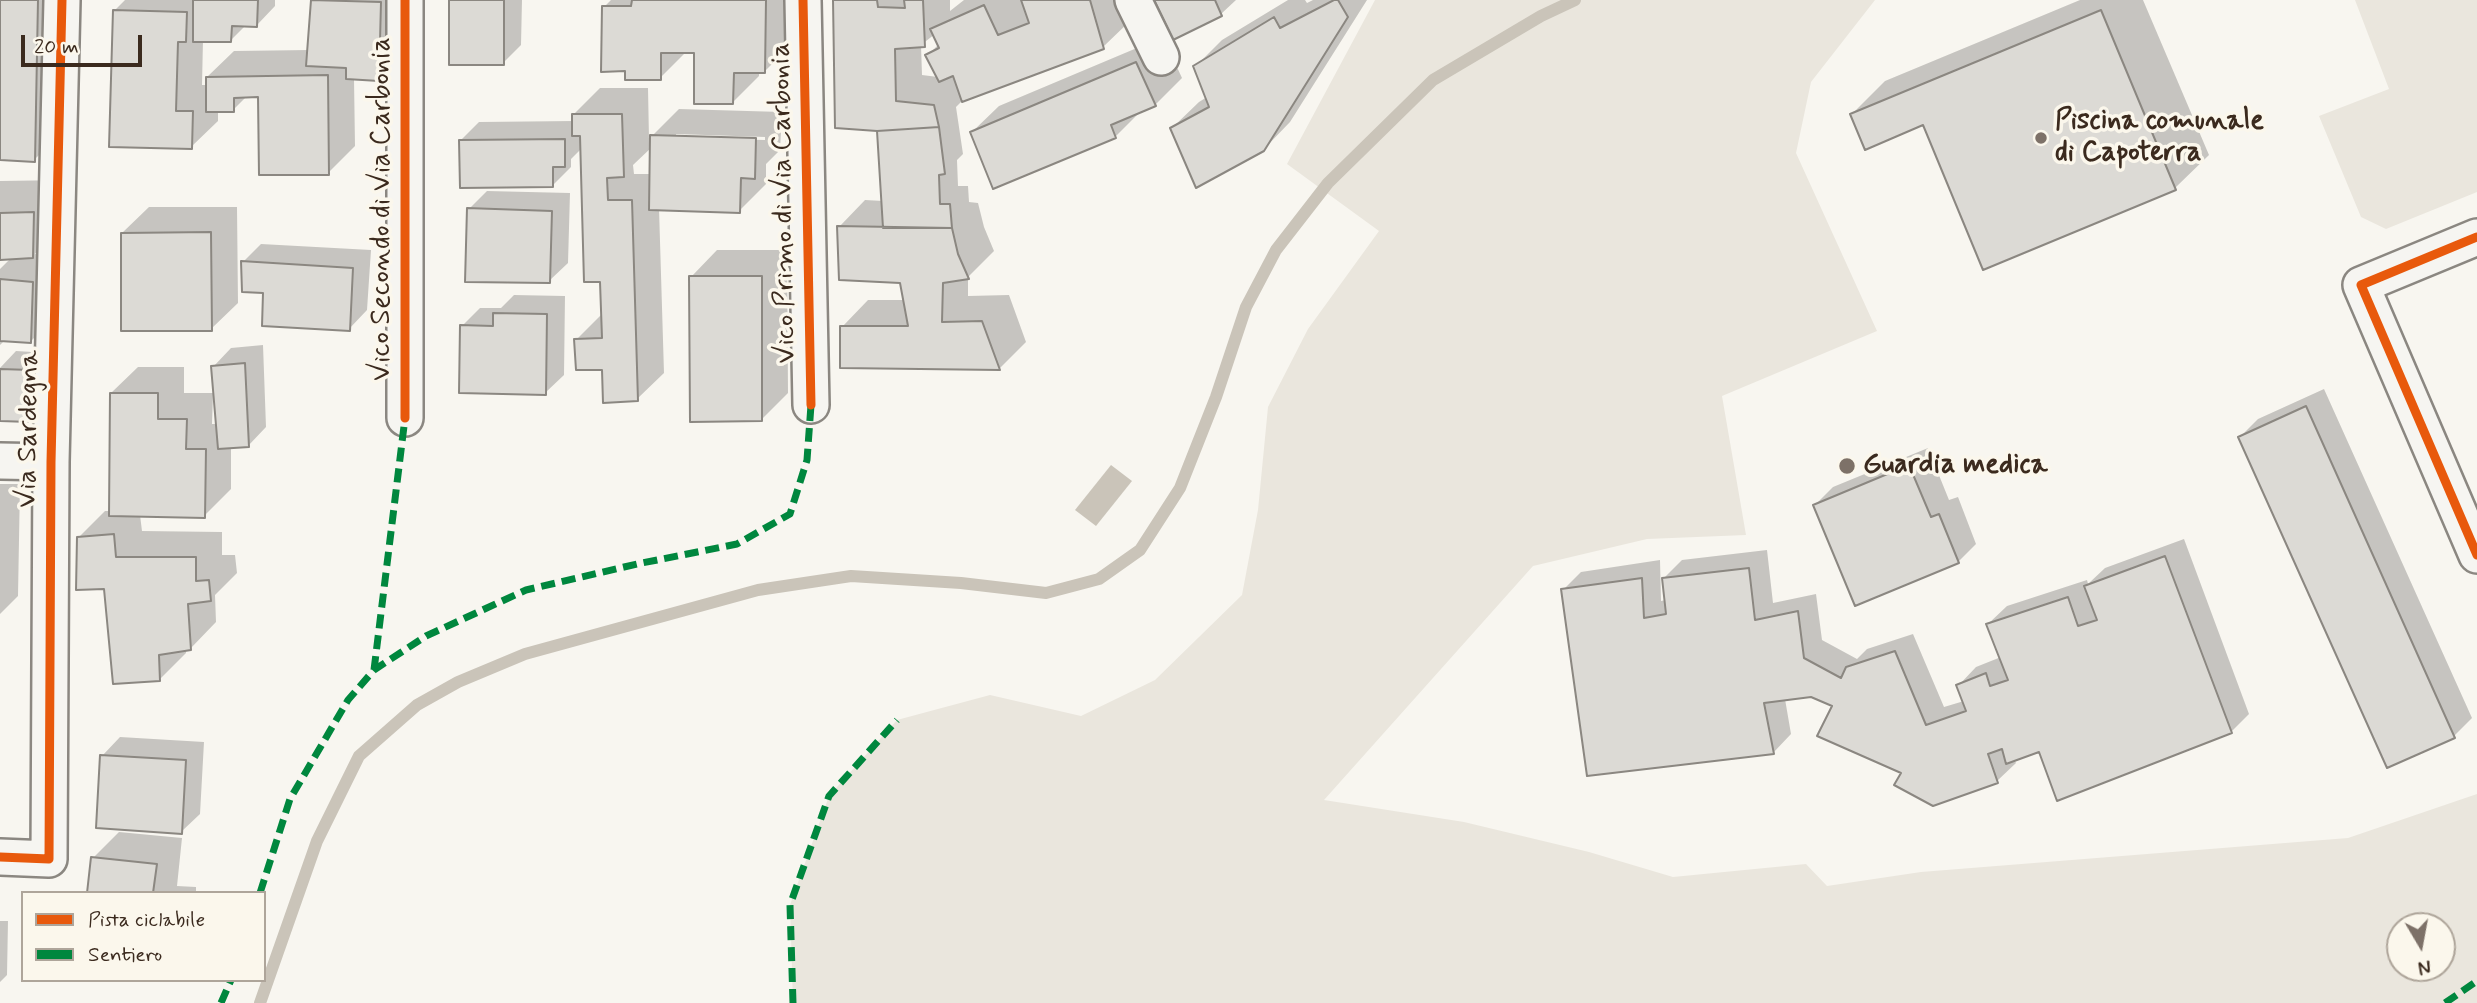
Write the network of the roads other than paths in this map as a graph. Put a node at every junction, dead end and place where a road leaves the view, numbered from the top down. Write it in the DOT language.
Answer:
graph roads {
  1 [pos="62,0"];
  2 [pos="405,0"];
  3 [pos="803,0"];
  4 [pos="1133,0"];
  5 [pos="1161,57"];
  6 [pos="2477,237"];
  7 [pos="811,405"];
  8 [pos="405,418"];
  9 [pos="0,461"];
  10 [pos="51,462"];
  11 [pos="2477,555"];
  12 [pos="0,857"];
  1 -- 10 [label="street, Via Sardegna"];
  2 -- 8 [label="street, Vico Secondo di Via Carbonia"];
  3 -- 7 [label="street, Vico Primo di Via Carbonia"];
  4 -- 5 [label="street"];
  6 -- 11 [label="street"];
  9 -- 10 [label="street"];
  10 -- 12 [label="street, Via Sardegna"];
}
